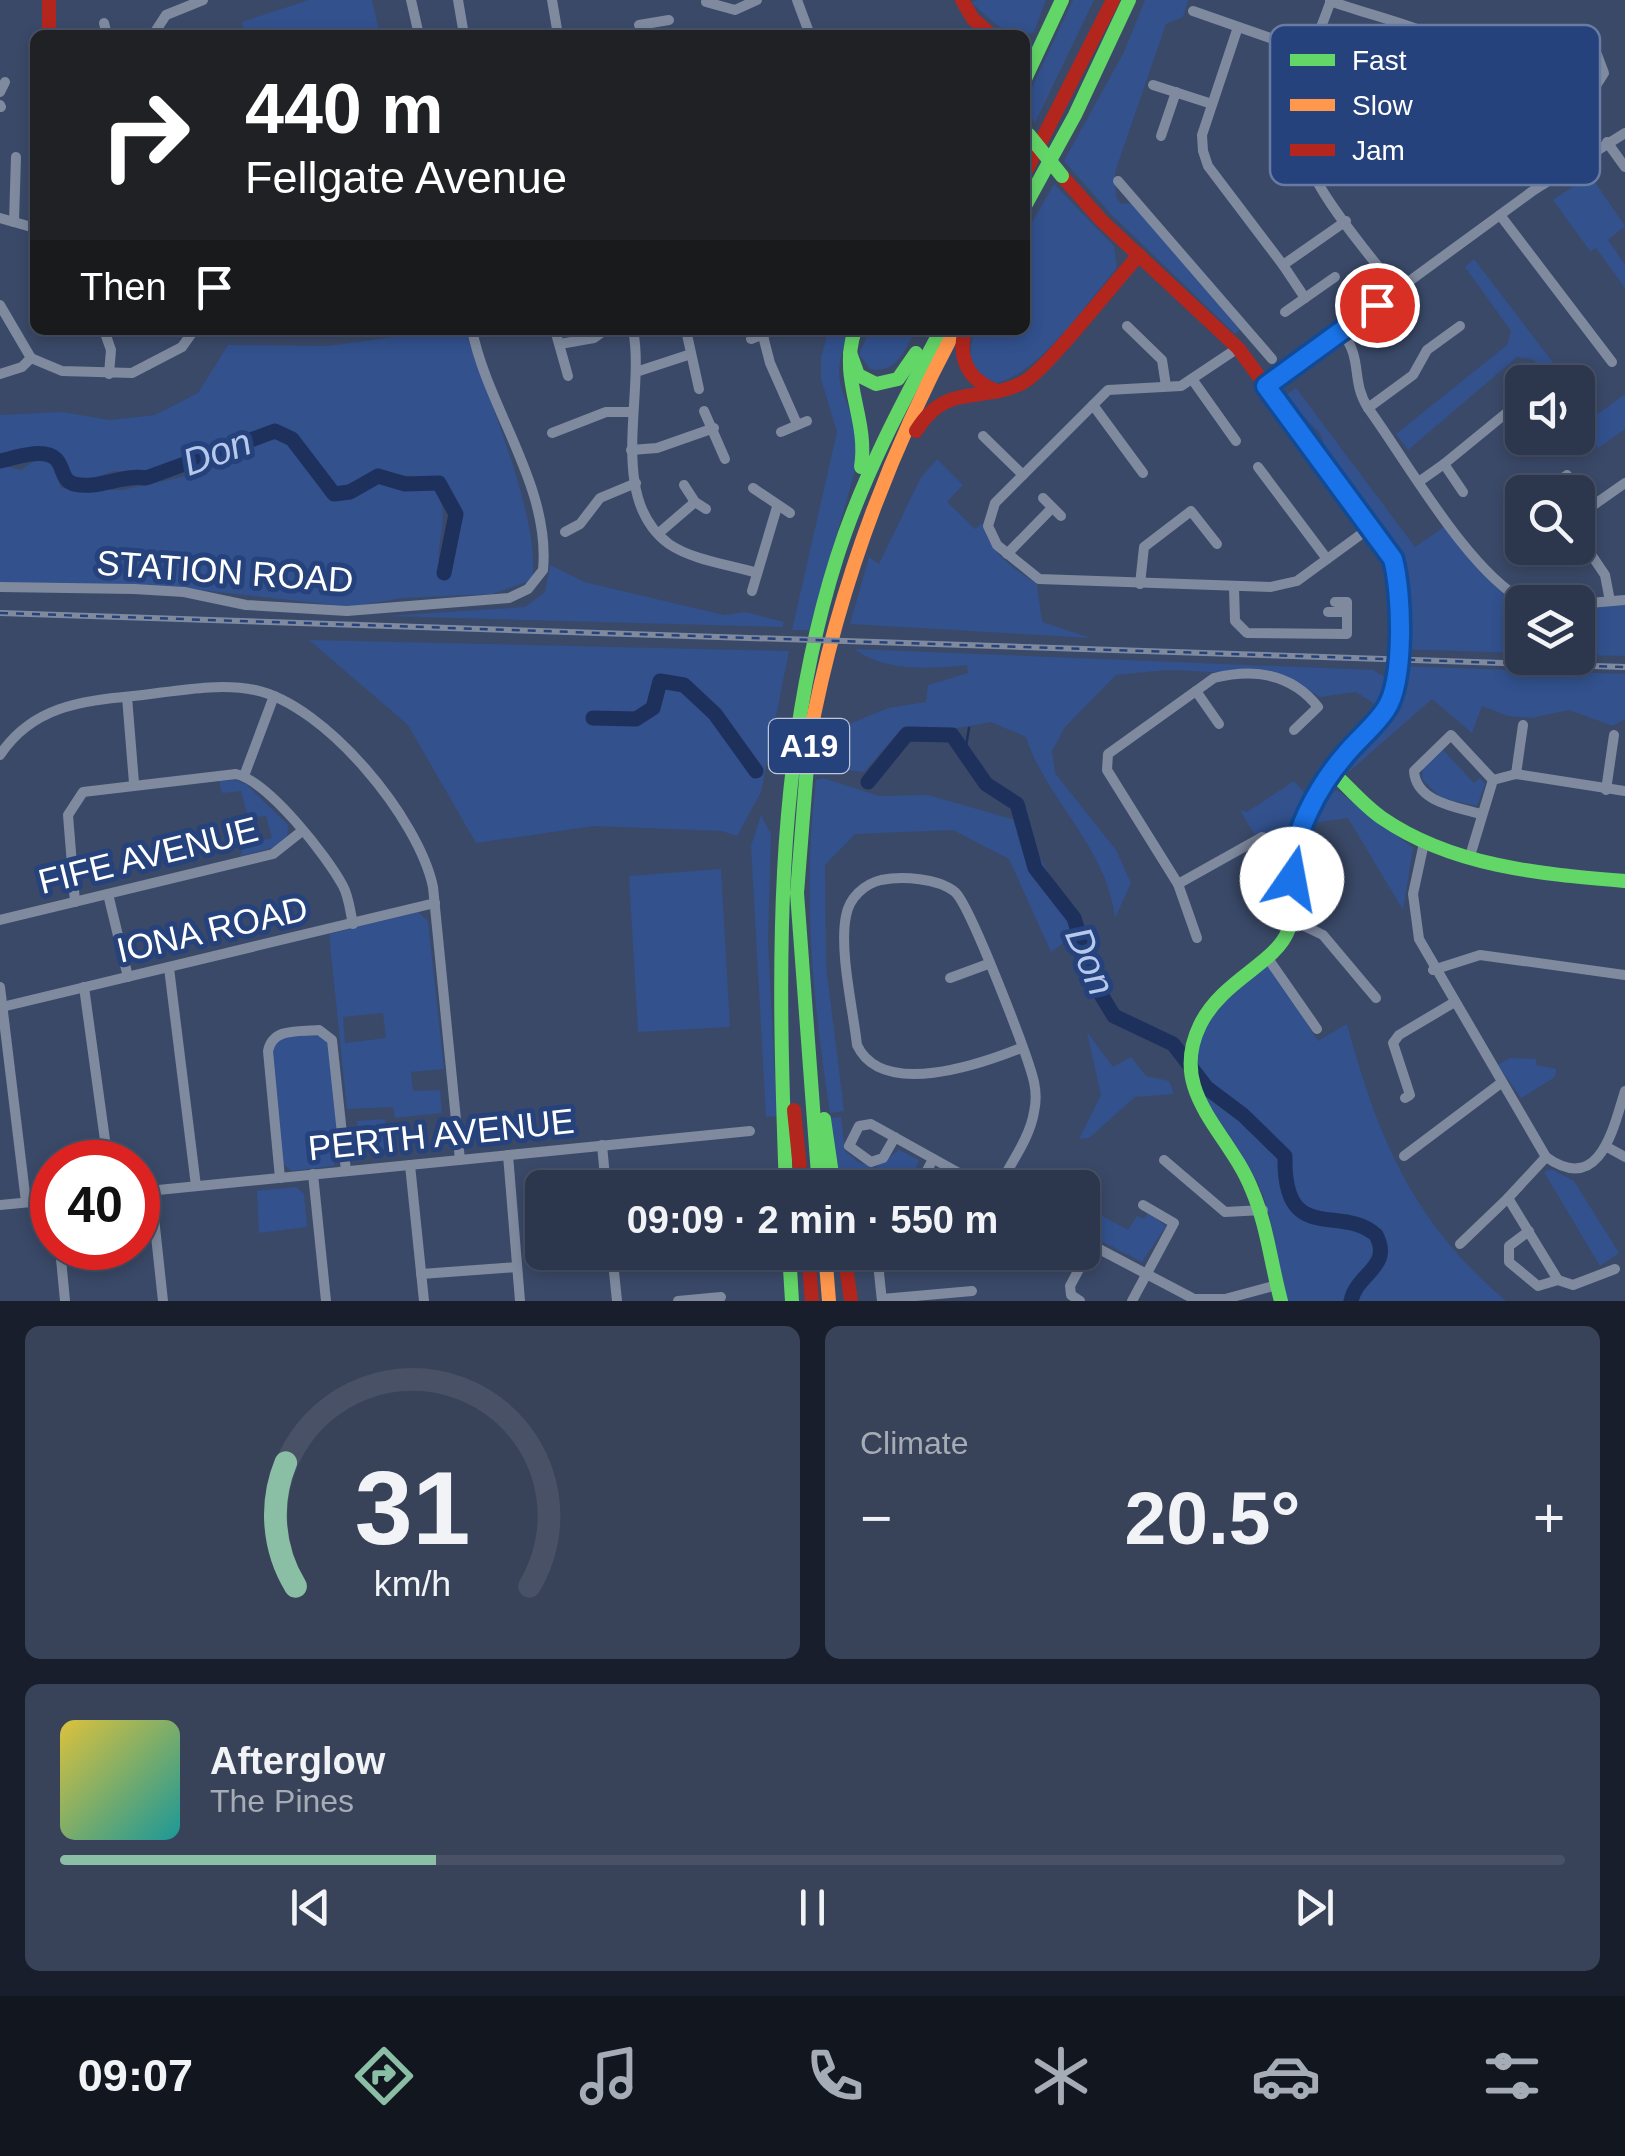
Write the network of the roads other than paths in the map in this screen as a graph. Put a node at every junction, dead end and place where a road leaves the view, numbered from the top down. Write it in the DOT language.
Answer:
graph roads {
  1 [pos="49,0"];
  2 [pos="204,0"];
  3 [pos="411,0"];
  4 [pos="458,0"];
  5 [pos="552,0"];
  6 [pos="757,0"];
  7 [pos="796,0"];
  8 [pos="962,0"];
  9 [pos="1062,0"];
  10 [pos="1113,0"];
  11 [pos="1129,0"];
  12 [pos="1330,0"];
  13 [pos="714,2"];
  14 [pos="1193,11"];
  15 [pos="669,20"];
  16 [pos="639,25"];
  17 [pos="1322,25"];
  18 [pos="1398,25"];
  19 [pos="1238,27"];
  20 [pos="656,29"];
  21 [pos="49,30"];
  22 [pos="157,30"];
  23 [pos="417,30"];
  24 [pos="463,30"];
  25 [pos="557,30"];
  26 [pos="808,30"];
  27 [pos="986,30"];
  28 [pos="1270,38"];
  29 [pos="1031,55"];
  30 [pos="1153,85"];
  31 [pos="1176,92"];
  32 [pos="1212,104"];
  33 [pos="1625,133"];
  34 [pos="1030,136"];
  35 [pos="1161,136"];
  36 [pos="1608,142"];
  37 [pos="1600,147"];
  38 [pos="16,157"];
  39 [pos="1030,163"];
  40 [pos="1625,167"];
  41 [pos="1118,181"];
  42 [pos="1321,185"];
  43 [pos="1543,185"];
  44 [pos="1030,197"];
  45 [pos="1500,215"];
  46 [pos="0,218"];
  47 [pos="1346,220"];
  48 [pos="14,222"];
  49 [pos="30,227"];
  50 [pos="1139,255"];
  51 [pos="1283,266"];
  52 [pos="1335,277"];
  53 [pos="1397,291"];
  54 [pos="1305,298"];
  55 [pos="0,306"];
  56 [pos="1285,312"];
  57 [pos="1459,326"];
  58 [pos="1247,330"];
  59 [pos="1341,331"];
  60 [pos="106,335"];
  61 [pos="191,335"];
  62 [pos="473,335"];
  63 [pos="556,335"];
  64 [pos="598,335"];
  65 [pos="633,335"];
  66 [pos="687,335"];
  67 [pos="763,335"];
  68 [pos="927,335"];
  69 [pos="937,335"];
  70 [pos="953,335"];
  71 [pos="964,335"];
  72 [pos="1130,335"];
  73 [pos="852,336"];
  74 [pos="560,344"];
  75 [pos="1235,346"];
  76 [pos="691,354"];
  77 [pos="31,358"];
  78 [pos="1272,359"];
  79 [pos="1612,362"];
  80 [pos="636,372"];
  81 [pos="0,374"];
  82 [pos="109,374"];
  83 [pos="568,376"];
  84 [pos="1192,379"];
  85 [pos="1166,386"];
  86 [pos="1266,386"];
  87 [pos="699,389"];
  88 [pos="1002,393"];
  89 [pos="1094,405"];
  90 [pos="1368,408"];
  91 [pos="570,411"];
  92 [pos="704,411"];
  93 [pos="634,412"];
  94 [pos="1505,413"];
  95 [pos="576,424"];
  96 [pos="714,428"];
  97 [pos="781,432"];
  98 [pos="552,433"];
  99 [pos="984,436"];
  100 [pos="1236,441"];
  101 [pos="631,450"];
  102 [pos="725,459"];
  103 [pos="1444,464"];
  104 [pos="1258,467"];
  105 [pos="1143,474"];
  106 [pos="1024,475"];
  107 [pos="1420,481"];
  108 [pos="636,483"];
  109 [pos="1625,483"];
  110 [pos="684,485"];
  111 [pos="753,488"];
  112 [pos="1463,492"];
  113 [pos="1043,498"];
  114 [pos="1595,501"];
  115 [pos="695,502"];
  116 [pos="778,506"];
  117 [pos="706,509"];
  118 [pos="790,513"];
  119 [pos="1371,527"];
  120 [pos="565,532"];
  121 [pos="659,533"];
  122 [pos="1217,544"];
  123 [pos="1007,554"];
  124 [pos="844,559"];
  125 [pos="1327,559"];
  126 [pos="1595,560"];
  127 [pos="757,573"];
  128 [pos="1140,584"];
  129 [pos="0,587"];
  130 [pos="1234,588"];
  131 [pos="752,591"];
  132 [pos="1505,591"];
  133 [pos="1625,600"];
  134 [pos="1610,601"];
  135 [pos="1595,602"];
  136 [pos="1331,607"];
  137 [pos="1196,690"];
  138 [pos="126,696"];
  139 [pos="274,696"];
  140 [pos="1329,699"];
  141 [pos="1318,707"];
  142 [pos="1220,724"];
  143 [pos="1523,724"];
  144 [pos="1294,730"];
  145 [pos="1614,735"];
  146 [pos="0,755"];
  147 [pos="1332,771"];
  148 [pos="1516,774"];
  149 [pos="244,776"];
  150 [pos="1494,780"];
  151 [pos="134,784"];
  152 [pos="1606,790"];
  153 [pos="1625,791"];
  154 [pos="1480,814"];
  155 [pos="302,831"];
  156 [pos="1424,843"];
  157 [pos="1295,845"];
  158 [pos="1470,856"];
  159 [pos="1625,881"];
  160 [pos="1178,884"];
  161 [pos="108,894"];
  162 [pos="75,902"];
  163 [pos="434,903"];
  164 [pos="0,920"];
  165 [pos="1292,920"];
  166 [pos="353,924"];
  167 [pos="1197,938"];
  168 [pos="782,950"];
  169 [pos="1267,956"];
  170 [pos="988,964"];
  171 [pos="169,968"];
  172 [pos="1434,970"];
  173 [pos="800,975"];
  174 [pos="1625,975"];
  175 [pos="128,977"];
  176 [pos="950,978"];
  177 [pos="0,987"];
  178 [pos="84,987"];
  179 [pos="1376,992"];
  180 [pos="1453,1002"];
  181 [pos="2,1007"];
  182 [pos="1318,1029"];
  183 [pos="1021,1048"];
  184 [pos="1501,1084"];
  185 [pos="1625,1092"];
  186 [pos="1405,1098"];
  187 [pos="750,1131"];
  188 [pos="894,1138"];
  189 [pos="105,1140"];
  190 [pos="602,1145"];
  191 [pos="1606,1147"];
  192 [pos="508,1155"];
  193 [pos="1404,1155"];
  194 [pos="1546,1156"];
  195 [pos="1625,1157"];
  196 [pos="933,1159"];
  197 [pos="460,1160"];
  198 [pos="1164,1160"];
  199 [pos="410,1165"];
  200 [pos="604,1170"];
  201 [pos="786,1170"];
  202 [pos="800,1170"];
  203 [pos="817,1170"];
  204 [pos="831,1170"];
  205 [pos="927,1170"];
  206 [pos="953,1170"];
  207 [pos="1007,1170"];
  208 [pos="346,1172"];
  209 [pos="313,1174"];
  210 [pos="280,1178"];
  211 [pos="196,1186"];
  212 [pos="160,1189"];
  213 [pos="1508,1198"];
  214 [pos="26,1202"];
  215 [pos="30,1202"];
  216 [pos="0,1205"];
  217 [pos="1143,1206"];
  218 [pos="1263,1210"];
  219 [pos="1529,1232"];
  220 [pos="1460,1244"];
  221 [pos="1100,1249"];
  222 [pos="517,1266"];
  223 [pos="62,1270"];
  224 [pos="160,1270"];
  225 [pos="614,1270"];
  226 [pos="791,1270"];
  227 [pos="809,1270"];
  228 [pos="826,1270"];
  229 [pos="847,1270"];
  230 [pos="883,1270"];
  231 [pos="1076,1270"];
  232 [pos="1616,1271"];
  233 [pos="421,1274"];
  234 [pos="1146,1274"];
  235 [pos="1558,1280"];
  236 [pos="1277,1285"];
  237 [pos="972,1291"];
  238 [pos="721,1296"];
  239 [pos="882,1300"];
  240 [pos="1226,1300"];
  241 [pos="65,1301"];
  242 [pos="163,1301"];
  243 [pos="326,1301"];
  244 [pos="424,1301"];
  245 [pos="520,1301"];
  246 [pos="617,1301"];
  247 [pos="678,1301"];
  248 [pos="792,1301"];
  249 [pos="812,1301"];
  250 [pos="829,1301"];
  251 [pos="851,1301"];
  252 [pos="1080,1301"];
  253 [pos="1132,1301"];
  254 [pos="1281,1301"];
  1 -- 21 [label="main road"];
  2 -- 22 [label="street"];
  3 -- 23 [label="street"];
  4 -- 24 [label="street"];
  5 -- 25 [label="street"];
  6 -- 13 [label="street"];
  7 -- 26 [label="street"];
  8 -- 27 [label="main road"];
  9 -- 29 [label="main road"];
  10 -- 39 [label="main road"];
  11 -- 44 [label="main road"];
  12 -- 17 [label="street"];
  12 -- 18 [label="street"];
  14 -- 19 [label="street"];
  15 -- 20 [label="street"];
  16 -- 20 [label="street"];
  19 -- 28 [label="street"];
  19 -- 32 [label="street"];
  30 -- 31 [label="street"];
  31 -- 32 [label="street"];
  31 -- 35 [label="street"];
  32 -- 51 [label="street"];
  33 -- 36 [label="street"];
  34 -- 50 [label="main road, bridge"];
  36 -- 37 [label="street"];
  36 -- 40 [label="street"];
  38 -- 48 [label="street"];
  41 -- 58 [label="street"];
  42 -- 47 [label="street"];
  43 -- 45 [label="street"];
  45 -- 53 [label="street"];
  45 -- 79 [label="street"];
  46 -- 48 [label="street"];
  47 -- 51 [label="street"];
  47 -- 53 [label="street"];
  48 -- 49 [label="street"];
  50 -- 75 [label="main road"];
  50 -- 88 [label="main road"];
  51 -- 54 [label="street"];
  52 -- 54 [label="street"];
  53 -- 59 [label="street"];
  54 -- 56 [label="street"];
  55 -- 77 [label="street"];
  57 -- 90 [label="street"];
  58 -- 75 [label="street"];
  58 -- 78 [label="street"];
  59 -- 86 [label="street"];
  59 -- 90 [label="street"];
  60 -- 82 [label="street"];
  61 -- 82 [label="street"];
  62 -- 129 [label="street, STATION ROAD"];
  63 -- 74 [label="street"];
  64 -- 74 [label="street"];
  65 -- 80 [label="street"];
  66 -- 76 [label="street"];
  67 -- 97 [label="street"];
  68 -- 73 [label="main road"];
  69 -- 124 [label="main road, A19"];
  70 -- 124 [label="main road, A19"];
  71 -- 88 [label="main road"];
  72 -- 85 [label="street"];
  73 -- 124 [label="main road"];
  74 -- 83 [label="street"];
  75 -- 84 [label="street"];
  75 -- 86 [label="main road"];
  76 -- 80 [label="street"];
  76 -- 87 [label="street"];
  77 -- 81 [label="street"];
  77 -- 82 [label="street"];
  80 -- 93 [label="street"];
  84 -- 85 [label="street"];
  84 -- 100 [label="street"];
  85 -- 89 [label="street"];
  86 -- 119 [label="main road"];
  88 -- 124 [label="main road"];
  89 -- 105 [label="street"];
  89 -- 106 [label="street"];
  90 -- 107 [label="street"];
  91 -- 95 [label="street"];
  92 -- 96 [label="street"];
  93 -- 95 [label="street"];
  93 -- 101 [label="street"];
  94 -- 103 [label="street"];
  95 -- 98 [label="street"];
  96 -- 101 [label="street"];
  96 -- 102 [label="street"];
  99 -- 106 [label="street"];
  101 -- 108 [label="street"];
  103 -- 107 [label="street"];
  103 -- 112 [label="street"];
  104 -- 125 [label="street"];
  106 -- 123 [label="street"];
  107 -- 132 [label="street"];
  108 -- 120 [label="street"];
  108 -- 121 [label="street"];
  109 -- 114 [label="street"];
  110 -- 115 [label="street"];
  111 -- 116 [label="street"];
  113 -- 123 [label="street"];
  115 -- 117 [label="street"];
  115 -- 121 [label="street"];
  116 -- 118 [label="street"];
  116 -- 127 [label="street"];
  119 -- 125 [label="street"];
  119 -- 147 [label="main road"];
  121 -- 127 [label="street"];
  122 -- 128 [label="street"];
  123 -- 128 [label="street"];
  124 -- 168 [label="main road, A19"];
  124 -- 173 [label="main road, A19"];
  125 -- 130 [label="street"];
  126 -- 134 [label="street"];
  127 -- 131 [label="street"];
  128 -- 130 [label="street"];
  130 -- 136 [label="street"];
  133 -- 134 [label="street"];
  134 -- 135 [label="street"];
  137 -- 141 [label="street"];
  137 -- 142 [label="street"];
  137 -- 160 [label="street"];
  138 -- 139 [label="street"];
  138 -- 146 [label="street"];
  138 -- 151 [label="street"];
  139 -- 149 [label="street"];
  139 -- 163 [label="street"];
  140 -- 141 [label="street"];
  141 -- 144 [label="street"];
  143 -- 148 [label="street"];
  145 -- 152 [label="street"];
  147 -- 156 [label="main road"];
  147 -- 157 [label="main road"];
  148 -- 150 [label="street"];
  148 -- 152 [label="street"];
  149 -- 151 [label="street"];
  149 -- 155 [label="street"];
  150 -- 154 [label="street"];
  150 -- 154 [label="street"];
  151 -- 162 [label="street"];
  152 -- 153 [label="street"];
  154 -- 158 [label="street"];
  155 -- 161 [label="street, FIFE AVENUE"];
  155 -- 166 [label="street"];
  156 -- 158 [label="main road"];
  156 -- 172 [label="street"];
  157 -- 160 [label="street"];
  157 -- 165 [label="main road"];
  158 -- 159 [label="main road"];
  160 -- 167 [label="street"];
  161 -- 162 [label="street, FIFE AVENUE"];
  161 -- 175 [label="street"];
  162 -- 164 [label="street, FIFE AVENUE"];
  163 -- 166 [label="street, IONA ROAD"];
  163 -- 197 [label="street"];
  165 -- 169 [label="main road"];
  165 -- 179 [label="street"];
  166 -- 171 [label="street, IONA ROAD"];
  168 -- 201 [label="main road"];
  168 -- 202 [label="main road, A19"];
  169 -- 182 [label="street"];
  169 -- 218 [label="main road"];
  170 -- 176 [label="street"];
  170 -- 183 [label="street"];
  170 -- 183 [label="street"];
  171 -- 175 [label="street, IONA ROAD"];
  171 -- 211 [label="street"];
  172 -- 174 [label="street"];
  172 -- 180 [label="street"];
  173 -- 203 [label="main road, A19"];
  173 -- 204 [label="main road"];
  175 -- 178 [label="street, IONA ROAD"];
  177 -- 181 [label="street"];
  178 -- 181 [label="street, IONA ROAD"];
  178 -- 189 [label="street"];
  180 -- 184 [label="street"];
  180 -- 186 [label="street"];
  181 -- 214 [label="street"];
  183 -- 207 [label="street"];
  184 -- 193 [label="street"];
  184 -- 194 [label="street"];
  185 -- 191 [label="street"];
  187 -- 190 [label="street, PERTH AVENUE"];
  188 -- 188 [label="street"];
  188 -- 196 [label="street"];
  190 -- 192 [label="street, PERTH AVENUE"];
  190 -- 200 [label="street"];
  191 -- 194 [label="street"];
  191 -- 195 [label="street"];
  192 -- 197 [label="street, PERTH AVENUE"];
  192 -- 222 [label="street"];
  194 -- 213 [label="street"];
  196 -- 205 [label="street"];
  196 -- 206 [label="street"];
  197 -- 199 [label="street, PERTH AVENUE"];
  198 -- 218 [label="street"];
  199 -- 208 [label="street, PERTH AVENUE"];
  199 -- 233 [label="street"];
  208 -- 209 [label="street, PERTH AVENUE"];
  208 -- 210 [label="street"];
  209 -- 210 [label="street, PERTH AVENUE"];
  209 -- 243 [label="street"];
  210 -- 211 [label="street, PERTH AVENUE"];
  211 -- 212 [label="street, PERTH AVENUE"];
  213 -- 219 [label="street"];
  213 -- 220 [label="street"];
  214 -- 215 [label="street"];
  214 -- 216 [label="street"];
  217 -- 234 [label="street"];
  218 -- 236 [label="main road"];
  219 -- 235 [label="street"];
  219 -- 235 [label="street"];
  221 -- 234 [label="street"];
  222 -- 233 [label="street"];
  222 -- 245 [label="street"];
  223 -- 241 [label="street"];
  224 -- 242 [label="street"];
  225 -- 246 [label="street"];
  226 -- 248 [label="main road"];
  227 -- 249 [label="main road"];
  228 -- 250 [label="main road"];
  229 -- 251 [label="main road"];
  230 -- 239 [label="street"];
  231 -- 252 [label="street"];
  232 -- 235 [label="street"];
  233 -- 244 [label="street"];
  234 -- 240 [label="street"];
  234 -- 253 [label="street"];
  236 -- 240 [label="street"];
  236 -- 254 [label="main road"];
  237 -- 239 [label="street"];
  238 -- 247 [label="street"];
}
